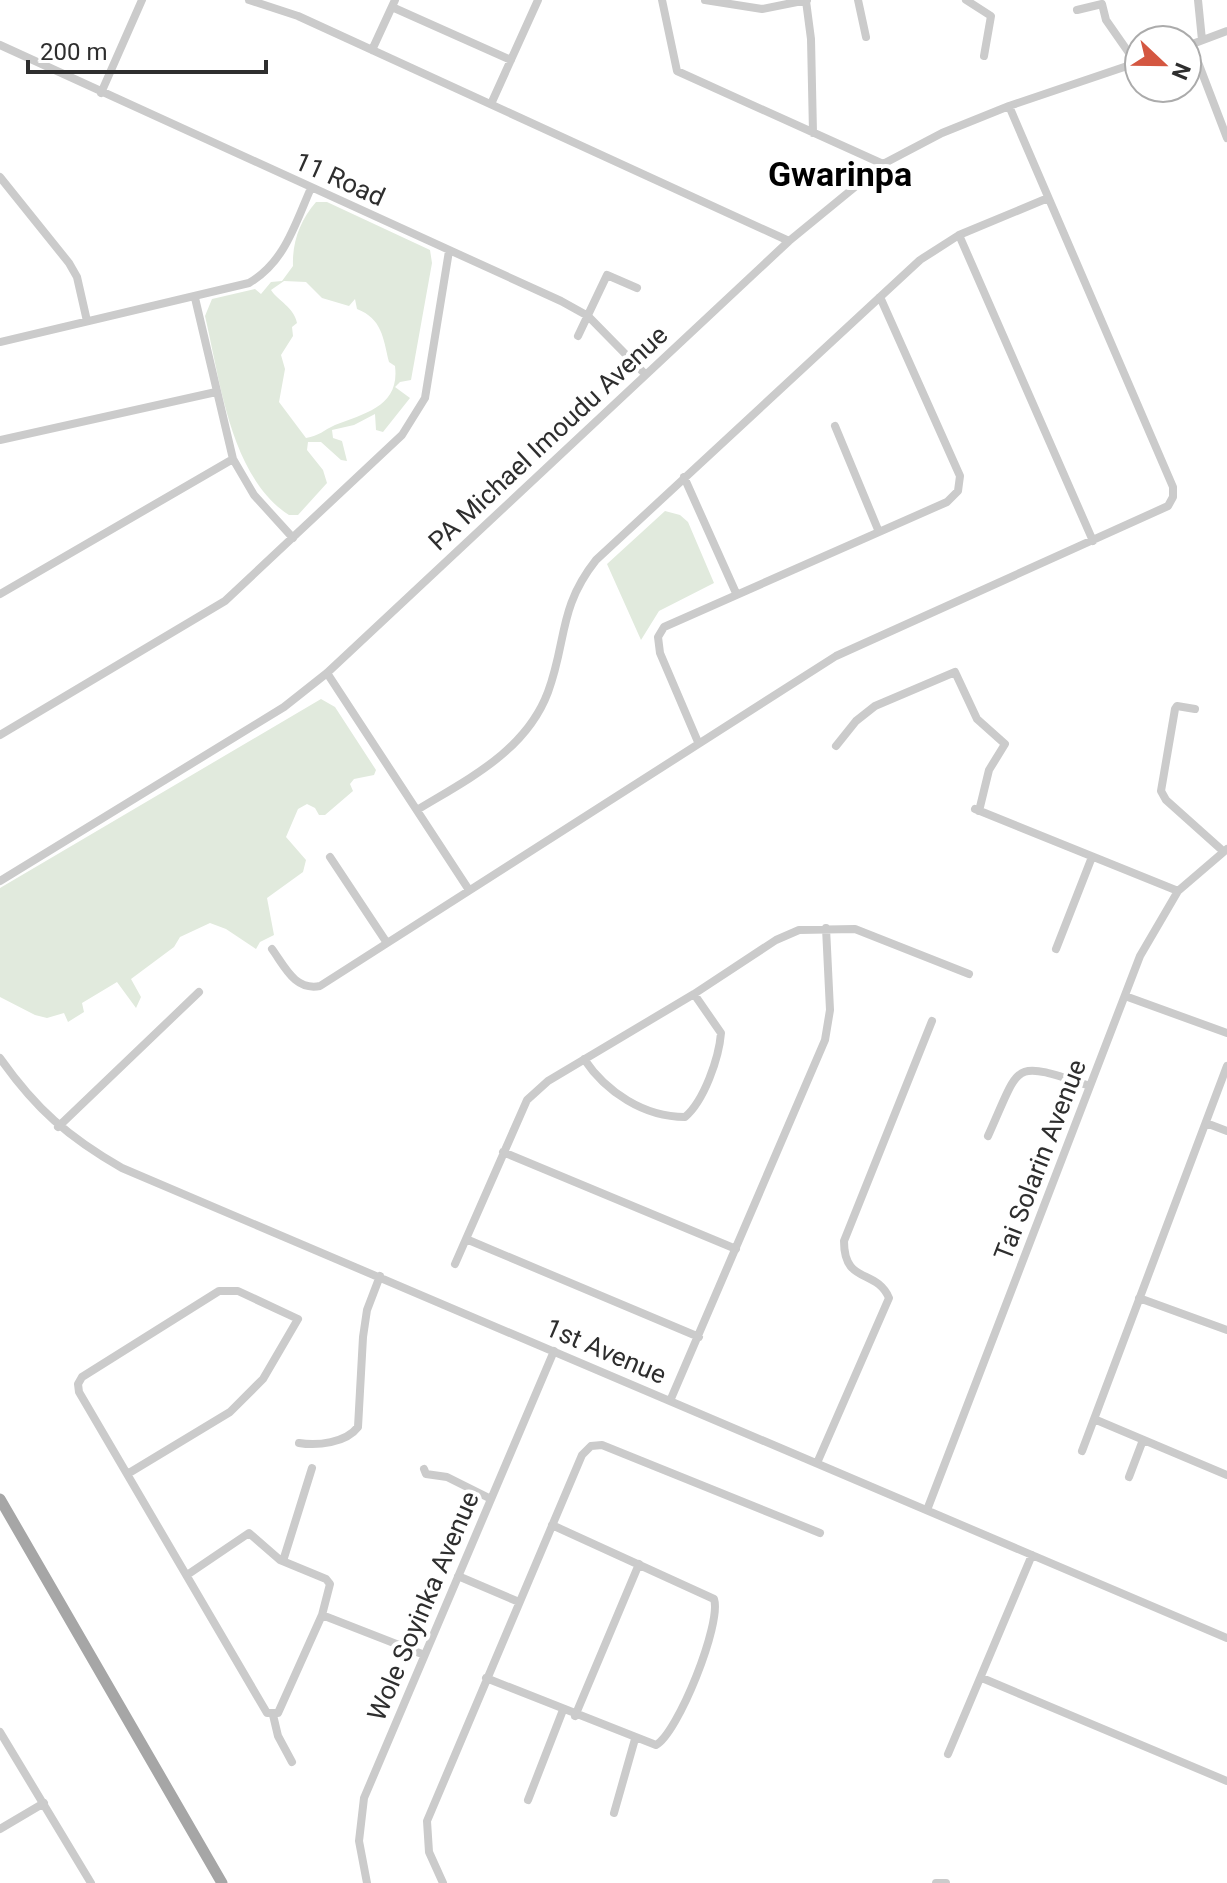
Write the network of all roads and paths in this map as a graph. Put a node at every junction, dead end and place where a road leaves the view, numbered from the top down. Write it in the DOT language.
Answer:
graph roads {
  1 [pos="142,0"];
  2 [pos="249,0"];
  3 [pos="538,0"];
  4 [pos="662,0"];
  5 [pos="705,0"];
  6 [pos="806,0"];
  7 [pos="858,0"];
  8 [pos="966,0"];
  9 [pos="1198,0"];
  10 [pos="1105,2"];
  11 [pos="393,3"];
  12 [pos="1077,10"];
  13 [pos="1200,24"];
  14 [pos="1227,31"];
  15 [pos="866,37"];
  16 [pos="1203,40"];
  17 [pos="1123,43"];
  18 [pos="1,49"];
  19 [pos="372,50"];
  20 [pos="984,56"];
  21 [pos="511,60"];
  22 [pos="1123,67"];
  23 [pos="1203,79"];
  24 [pos="101,93"];
  25 [pos="491,104"];
  26 [pos="1009,106"];
  27 [pos="813,133"];
  28 [pos="1227,137"];
  29 [pos="883,164"];
  30 [pos="0,177"];
  31 [pos="311,188"];
  32 [pos="1048,198"];
  33 [pos="959,235"];
  34 [pos="789,241"];
  35 [pos="449,251"];
  36 [pos="637,288"];
  37 [pos="880,297"];
  38 [pos="195,298"];
  39 [pos="588,316"];
  40 [pos="87,321"];
  41 [pos="578,336"];
  42 [pos="0,342"];
  43 [pos="645,374"];
  44 [pos="216,392"];
  45 [pos="835,426"];
  46 [pos="0,440"];
  47 [pos="233,459"];
  48 [pos="684,477"];
  49 [pos="879,532"];
  50 [pos="293,538"];
  51 [pos="1093,541"];
  52 [pos="736,593"];
  53 [pos="0,594"];
  54 [pos="327,673"];
  55 [pos="1195,709"];
  56 [pos="0,735"];
  57 [pos="698,742"];
  58 [pos="836,746"];
  59 [pos="417,810"];
  60 [pos="1225,850"];
  61 [pos="330,857"];
  62 [pos="1092,857"];
  63 [pos="0,881"];
  64 [pos="469,890"];
  65 [pos="1178,891"];
  66 [pos="826,928"];
  67 [pos="387,943"];
  68 [pos="272,949"];
  69 [pos="1056,949"];
  70 [pos="969,974"];
  71 [pos="199,992"];
  72 [pos="694,994"];
  73 [pos="1125,996"];
  74 [pos="932,1021"];
  75 [pos="1227,1033"];
  76 [pos="0,1058"];
  77 [pos="584,1059"];
  78 [pos="1227,1066"];
  79 [pos="1090,1086"];
  80 [pos="1206,1123"];
  81 [pos="58,1127"];
  82 [pos="1227,1131"];
  83 [pos="988,1136"];
  84 [pos="503,1152"];
  85 [pos="466,1239"];
  86 [pos="736,1249"];
  87 [pos="455,1264"];
  88 [pos="380,1276"];
  89 [pos="1139,1298"];
  90 [pos="1227,1330"];
  91 [pos="699,1337"];
  92 [pos="554,1351"];
  93 [pos="670,1401"];
  94 [pos="1094,1419"];
  95 [pos="1143,1440"];
  96 [pos="299,1443"];
  97 [pos="1082,1451"];
  98 [pos="817,1463"];
  99 [pos="312,1468"];
  100 [pos="424,1469"];
  101 [pos="129,1473"];
  102 [pos="1227,1475"];
  103 [pos="1129,1477"];
  104 [pos="0,1499"];
  105 [pos="491,1499"];
  106 [pos="927,1510"];
  107 [pos="552,1525"];
  108 [pos="820,1533"];
  109 [pos="1032,1555"];
  110 [pos="283,1561"];
  111 [pos="639,1564"];
  112 [pos="187,1575"];
  113 [pos="458,1576"];
  114 [pos="519,1602"];
  115 [pos="322,1615"];
  116 [pos="1227,1638"];
  117 [pos="422,1654"];
  118 [pos="486,1678"];
  119 [pos="982,1678"];
  120 [pos="563,1710"];
  121 [pos="273,1715"];
  122 [pos="575,1716"];
  123 [pos="0,1732"];
  124 [pos="635,1739"];
  125 [pos="948,1754"];
  126 [pos="292,1762"];
  127 [pos="1227,1781"];
  128 [pos="528,1800"];
  129 [pos="44,1803"];
  130 [pos="614,1813"];
  131 [pos="0,1829"];
  132 [pos="88,1882"];
  133 [pos="222,1883"];
  134 [pos="367,1883"];
  135 [pos="443,1883"];
  136 [pos="936,1883"];
  137 [pos="946,1883"];
  1 -- 24 [label="street"];
  2 -- 19 [label="street"];
  3 -- 21 [label="street"];
  4 -- 27 [label="street"];
  5 -- 6 [label="street"];
  6 -- 27 [label="street"];
  7 -- 15 [label="street"];
  8 -- 20 [label="street"];
  9 -- 13 [label="street"];
  10 -- 12 [label="street"];
  10 -- 17 [label="street"];
  11 -- 19 [label="street"];
  11 -- 21 [label="street"];
  14 -- 16 [label="street"];
  18 -- 24 [label="street, 11 Road"];
  19 -- 25 [label="street"];
  21 -- 25 [label="street"];
  22 -- 26 [label="street, PA Michael Imoudu Avenue"];
  23 -- 28 [label="street"];
  24 -- 31 [label="street, 11 Road"];
  25 -- 34 [label="street"];
  26 -- 29 [label="street, PA Michael Imoudu Avenue"];
  26 -- 32 [label="street"];
  27 -- 29 [label="street"];
  29 -- 34 [label="street, PA Michael Imoudu Avenue"];
  30 -- 40 [label="street"];
  31 -- 35 [label="street, 11 Road"];
  31 -- 38 [label="street"];
  32 -- 33 [label="street"];
  32 -- 51 [label="street"];
  33 -- 37 [label="street"];
  33 -- 51 [label="street"];
  34 -- 43 [label="street, PA Michael Imoudu Avenue"];
  35 -- 39 [label="street, 11 Road"];
  35 -- 50 [label="street"];
  36 -- 39 [label="street"];
  37 -- 48 [label="street"];
  37 -- 49 [label="street"];
  38 -- 40 [label="street"];
  38 -- 44 [label="street"];
  39 -- 41 [label="street"];
  39 -- 43 [label="street, 11 Road"];
  40 -- 42 [label="street"];
  43 -- 54 [label="street, PA Michael Imoudu Avenue"];
  44 -- 46 [label="street"];
  44 -- 47 [label="street"];
  45 -- 49 [label="street"];
  47 -- 50 [label="street"];
  47 -- 53 [label="street"];
  48 -- 52 [label="street"];
  48 -- 59 [label="street"];
  49 -- 52 [label="street"];
  50 -- 56 [label="street"];
  51 -- 57 [label="street"];
  52 -- 57 [label="street"];
  54 -- 59 [label="street"];
  54 -- 63 [label="street, PA Michael Imoudu Avenue"];
  55 -- 60 [label="street"];
  57 -- 64 [label="street"];
  58 -- 62 [label="street"];
  59 -- 64 [label="street"];
  60 -- 65 [label="street, Tai Solarin Avenue"];
  61 -- 67 [label="street"];
  62 -- 65 [label="street"];
  62 -- 69 [label="street"];
  64 -- 67 [label="street"];
  65 -- 73 [label="street, Tai Solarin Avenue"];
  66 -- 70 [label="street"];
  66 -- 72 [label="street"];
  66 -- 86 [label="street"];
  67 -- 68 [label="street"];
  71 -- 81 [label="street"];
  72 -- 77 [label="street"];
  72 -- 77 [label="street"];
  73 -- 75 [label="street"];
  73 -- 79 [label="street, Tai Solarin Avenue"];
  74 -- 98 [label="street"];
  76 -- 81 [label="street, 1st Avenue"];
  77 -- 84 [label="street"];
  78 -- 80 [label="street"];
  79 -- 83 [label="street"];
  79 -- 106 [label="street, Tai Solarin Avenue"];
  80 -- 82 [label="street"];
  80 -- 89 [label="street"];
  81 -- 88 [label="street, 1st Avenue"];
  84 -- 85 [label="street"];
  84 -- 86 [label="street"];
  85 -- 87 [label="street"];
  85 -- 91 [label="street"];
  86 -- 91 [label="street"];
  88 -- 92 [label="street, 1st Avenue"];
  88 -- 96 [label="street"];
  89 -- 90 [label="street"];
  89 -- 94 [label="street"];
  91 -- 93 [label="street"];
  92 -- 93 [label="street, 1st Avenue"];
  92 -- 105 [label="street, Wole Soyinka Avenue"];
  93 -- 98 [label="street, 1st Avenue"];
  94 -- 95 [label="street"];
  94 -- 97 [label="street"];
  95 -- 102 [label="street"];
  95 -- 103 [label="street"];
  98 -- 106 [label="street, 1st Avenue"];
  99 -- 110 [label="street"];
  100 -- 105 [label="street"];
  101 -- 101 [label="street"];
  101 -- 112 [label="street"];
  104 -- 133 [label="main road"];
  105 -- 113 [label="street, Wole Soyinka Avenue"];
  106 -- 109 [label="street, 1st Avenue"];
  107 -- 108 [label="street"];
  107 -- 111 [label="street"];
  107 -- 114 [label="street"];
  109 -- 116 [label="street, 1st Avenue"];
  109 -- 119 [label="street"];
  110 -- 112 [label="street"];
  110 -- 115 [label="street"];
  111 -- 122 [label="street"];
  111 -- 124 [label="street"];
  112 -- 121 [label="street"];
  113 -- 114 [label="street"];
  113 -- 117 [label="street, Wole Soyinka Avenue"];
  114 -- 118 [label="street"];
  115 -- 117 [label="street"];
  115 -- 121 [label="street"];
  117 -- 134 [label="street, Wole Soyinka Avenue"];
  118 -- 120 [label="street"];
  118 -- 135 [label="street"];
  119 -- 125 [label="street"];
  119 -- 127 [label="street"];
  120 -- 122 [label="street"];
  120 -- 128 [label="street"];
  121 -- 126 [label="street"];
  122 -- 124 [label="street"];
  123 -- 129 [label="street"];
  124 -- 130 [label="street"];
  129 -- 131 [label="street"];
  129 -- 132 [label="street"];
  136 -- 137 [label="street"];
}
